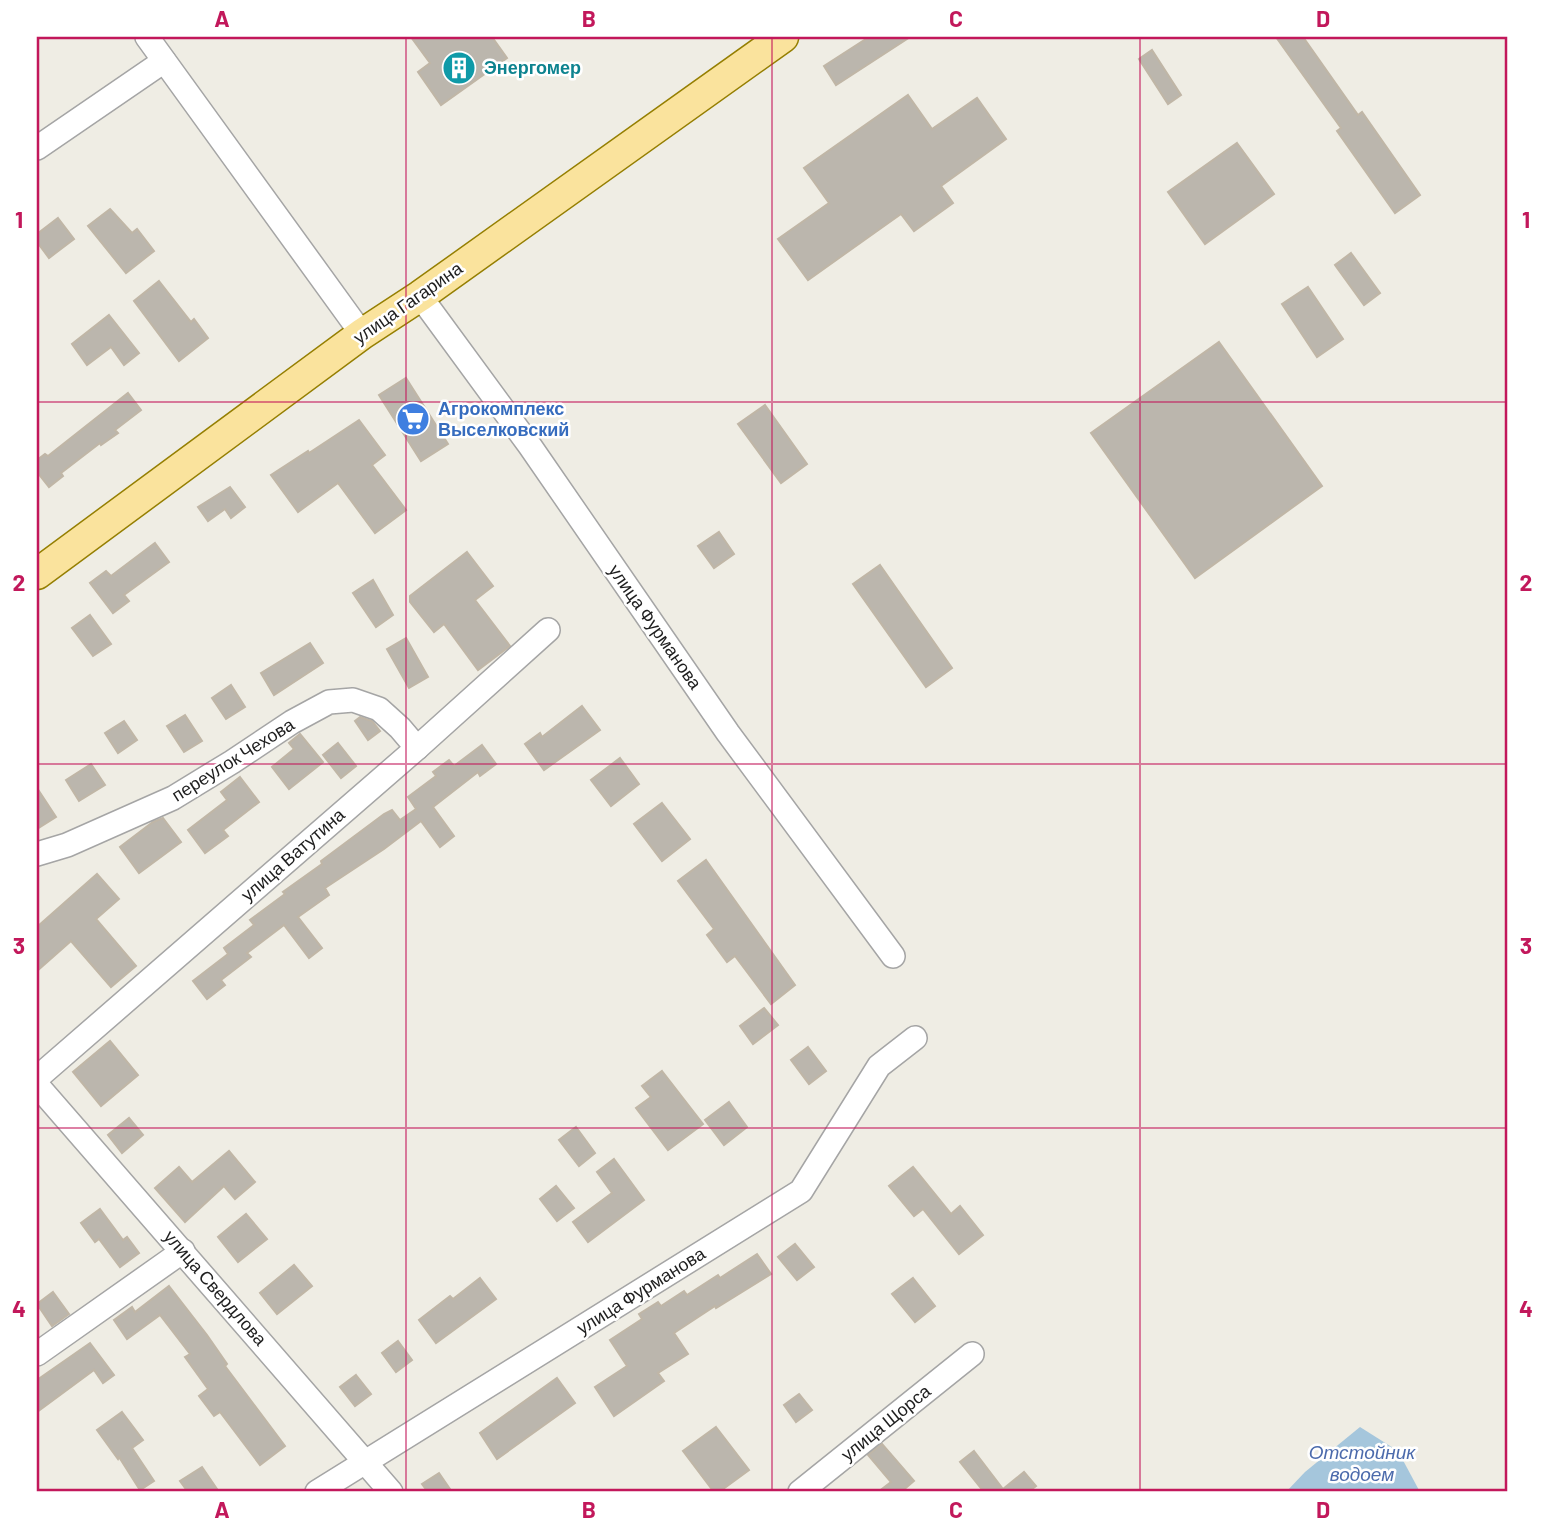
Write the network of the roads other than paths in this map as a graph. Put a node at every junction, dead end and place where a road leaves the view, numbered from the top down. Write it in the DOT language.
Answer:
graph roads {
  1 [pos="147,37"];
  2 [pos="783,37"];
  3 [pos="164,61"];
  4 [pos="37,148"];
  5 [pos="420,296"];
  6 [pos="362,334"];
  7 [pos="37,574"];
  8 [pos="548,630"];
  9 [pos="417,748"];
  10 [pos="37,854"];
  11 [pos="893,956"];
  12 [pos="915,1038"];
  13 [pos="37,1078"];
  14 [pos="37,1084"];
  15 [pos="183,1251"];
  16 [pos="37,1354"];
  17 [pos="972,1354"];
  18 [pos="366,1462"];
  19 [pos="317,1492"];
  20 [pos="391,1492"];
  21 [pos="800,1492"];
  1 -- 3 [label="street"];
  2 -- 5 [label="main road, улица Гагарина"];
  3 -- 4 [label="street"];
  3 -- 6 [label="street"];
  5 -- 6 [label="main road, улица Гагарина"];
  5 -- 11 [label="street, улица Фурманова"];
  6 -- 7 [label="main road, улица Гагарина"];
  8 -- 9 [label="street, улица Ватутина"];
  9 -- 10 [label="street, переулок Чехова"];
  9 -- 13 [label="street, улица Ватутина"];
  12 -- 18 [label="street, улица Фурманова"];
  14 -- 15 [label="street, улица Свердлова"];
  15 -- 16 [label="street"];
  15 -- 18 [label="street, улица Свердлова"];
  17 -- 21 [label="street, улица Щорса"];
  18 -- 19 [label="street, улица Фурманова"];
  18 -- 20 [label="street, улица Свердлова"];
}
